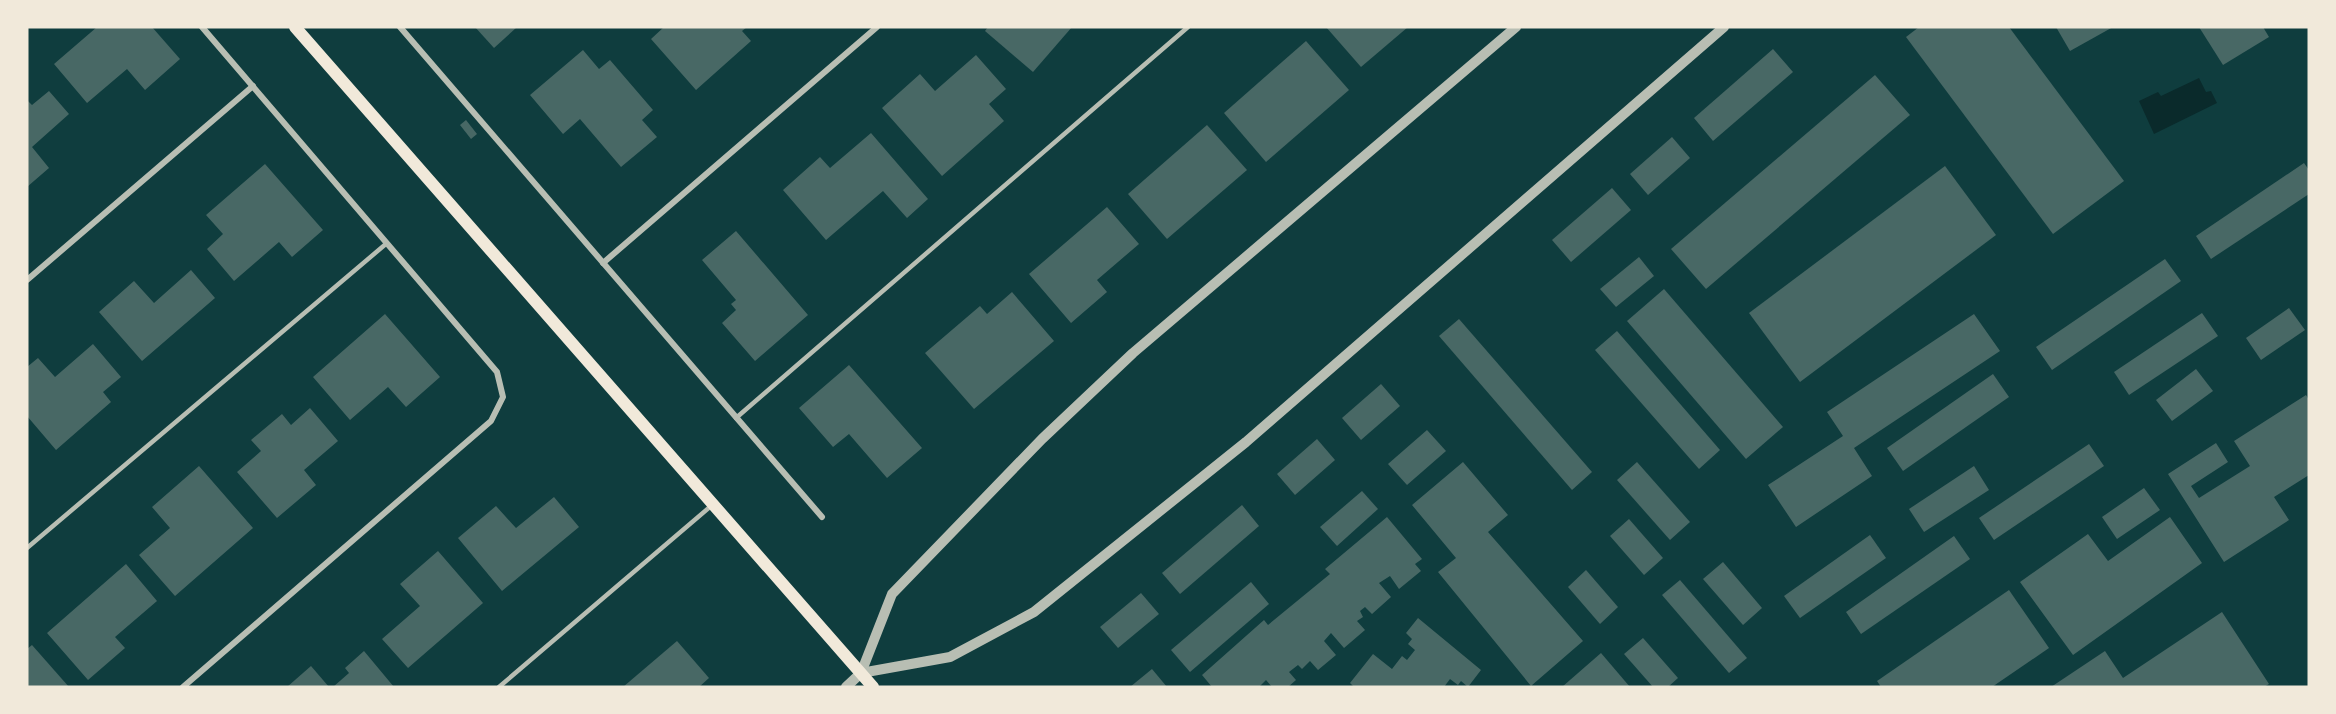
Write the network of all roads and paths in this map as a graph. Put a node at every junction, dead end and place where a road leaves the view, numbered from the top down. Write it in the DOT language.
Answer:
graph roads {
  1 [pos="202,27"];
  2 [pos="295,27"];
  3 [pos="400,27"];
  4 [pos="877,27"];
  5 [pos="1188,27"];
  6 [pos="1516,27"];
  7 [pos="1724,27"];
  8 [pos="253,87"];
  9 [pos="387,243"];
  10 [pos="603,263"];
  11 [pos="27,280"];
  12 [pos="735,418"];
  13 [pos="713,504"];
  14 [pos="822,517"];
  15 [pos="27,548"];
  16 [pos="861,673"];
  17 [pos="183,687"];
  18 [pos="499,687"];
  19 [pos="846,687"];
  20 [pos="873,687"];
  1 -- 8 [label="street"];
  2 -- 13 [label="main road"];
  3 -- 10 [label="street"];
  4 -- 10 [label="street"];
  5 -- 12 [label="lane"];
  6 -- 16 [label="street"];
  7 -- 16 [label="street"];
  8 -- 9 [label="street"];
  8 -- 11 [label="street"];
  9 -- 15 [label="lane"];
  9 -- 17 [label="street"];
  10 -- 12 [label="street"];
  12 -- 14 [label="street"];
  13 -- 16 [label="main road"];
  13 -- 18 [label="lane"];
  16 -- 19 [label="street"];
  16 -- 20 [label="main road"];
}
